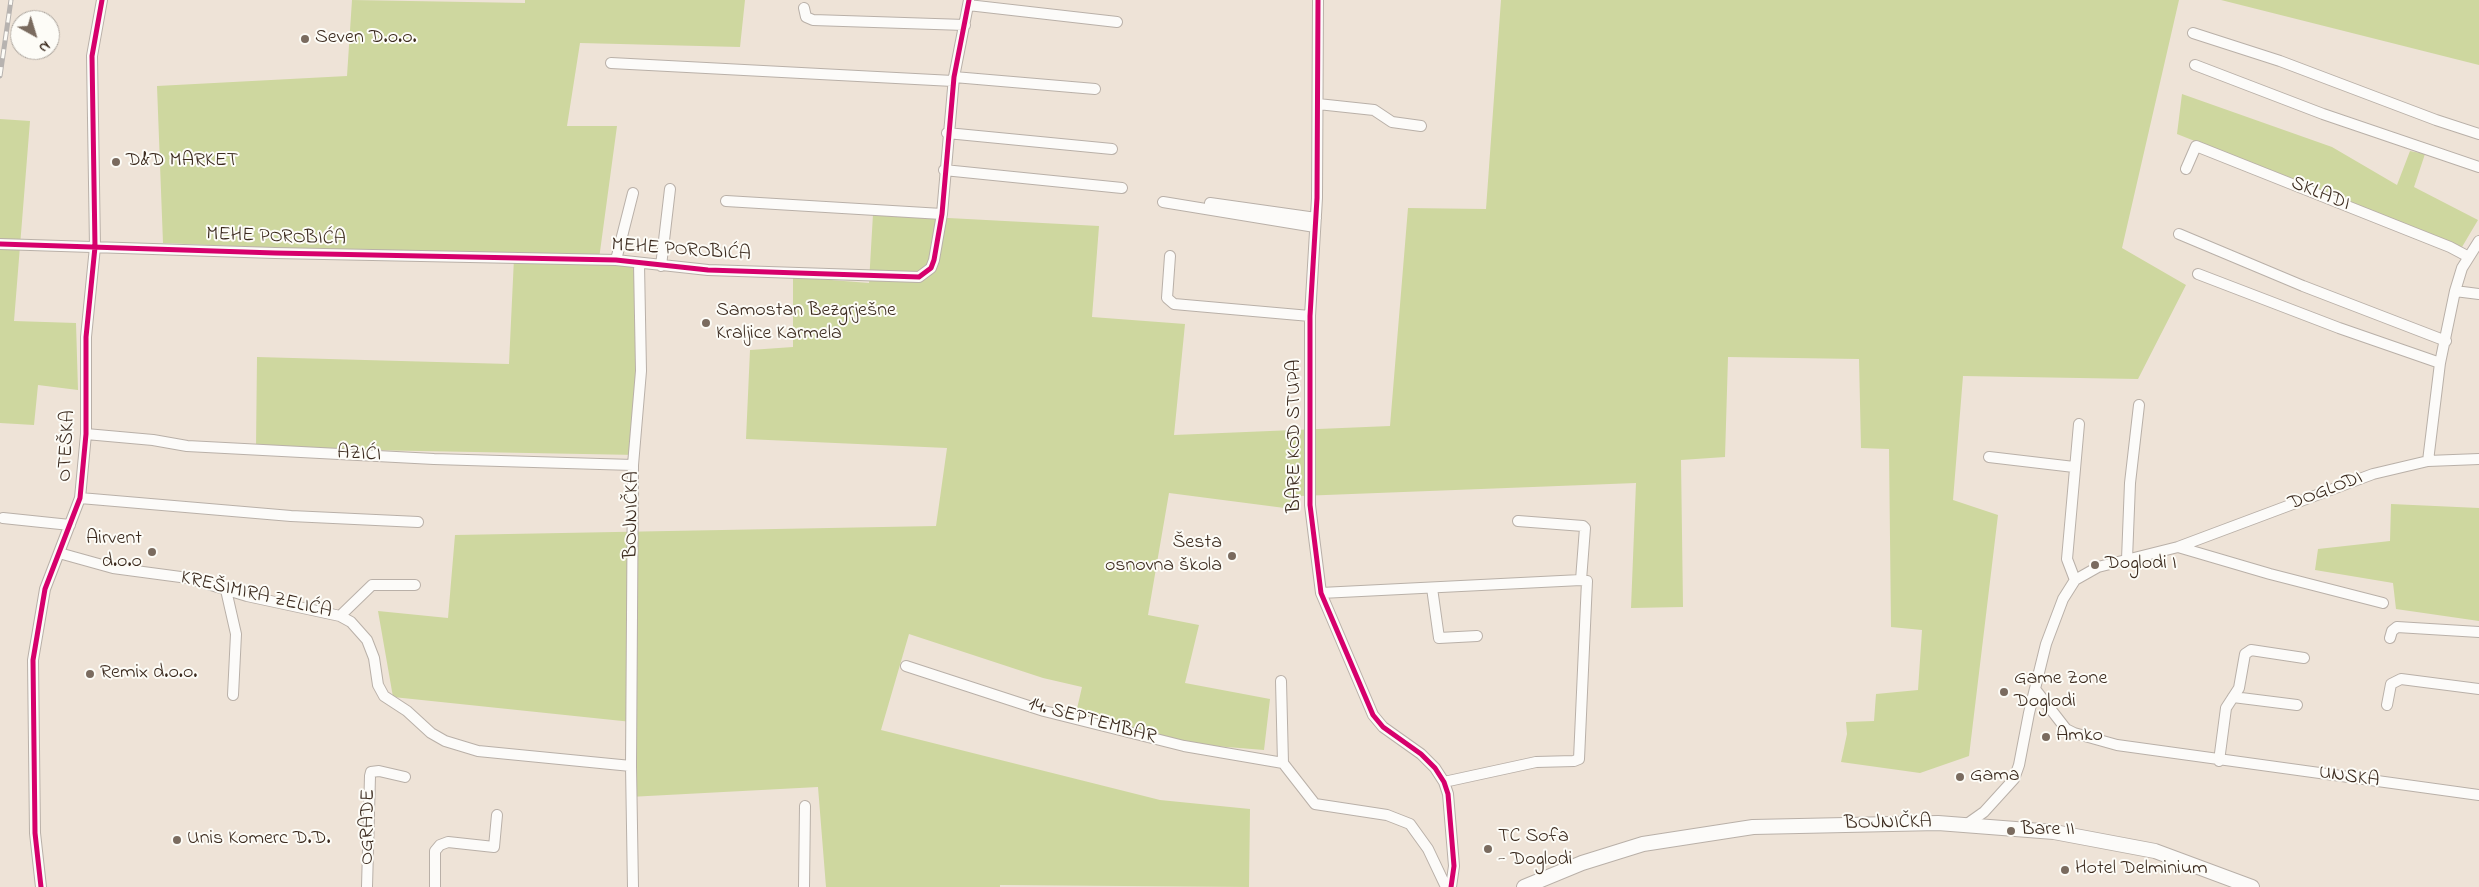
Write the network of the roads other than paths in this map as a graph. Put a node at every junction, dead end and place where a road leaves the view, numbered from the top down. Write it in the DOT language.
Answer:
graph roads {
  1 [pos="102,0"];
  2 [pos="1318,0"];
  3 [pos="969,3"];
  4 [pos="804,8"];
  5 [pos="1117,22"];
  6 [pos="965,25"];
  7 [pos="2193,32"];
  8 [pos="611,63"];
  9 [pos="2194,65"];
  10 [pos="954,79"];
  11 [pos="1095,89"];
  12 [pos="1318,104"];
  13 [pos="1421,126"];
  14 [pos="947,133"];
  15 [pos="2479,134"];
  16 [pos="1112,149"];
  17 [pos="2479,167"];
  18 [pos="2186,168"];
  19 [pos="944,170"];
  20 [pos="1122,188"];
  21 [pos="670,189"];
  22 [pos="633,193"];
  23 [pos="1190,200"];
  24 [pos="726,201"];
  25 [pos="1162,202"];
  26 [pos="942,214"];
  27 [pos="1315,223"];
  28 [pos="2179,234"];
  29 [pos="2479,242"];
  30 [pos="0,244"];
  31 [pos="95,247"];
  32 [pos="1170,256"];
  33 [pos="2467,256"];
  34 [pos="616,260"];
  35 [pos="638,264"];
  36 [pos="661,266"];
  37 [pos="2198,274"];
  38 [pos="2455,291"];
  39 [pos="2479,294"];
  40 [pos="1310,316"];
  41 [pos="2446,341"];
  42 [pos="2440,363"];
  43 [pos="2139,406"];
  44 [pos="2079,424"];
  45 [pos="86,434"];
  46 [pos="1989,457"];
  47 [pos="2479,459"];
  48 [pos="2428,461"];
  49 [pos="633,465"];
  50 [pos="2074,467"];
  51 [pos="80,498"];
  52 [pos="4,518"];
  53 [pos="1518,521"];
  54 [pos="418,522"];
  55 [pos="70,525"];
  56 [pos="2178,548"];
  57 [pos="59,553"];
  58 [pos="2127,559"];
  59 [pos="1581,580"];
  60 [pos="2075,580"];
  61 [pos="415,585"];
  62 [pos="1432,588"];
  63 [pos="226,590"];
  64 [pos="1320,593"];
  65 [pos="2384,602"];
  66 [pos="340,616"];
  67 [pos="2479,632"];
  68 [pos="1476,636"];
  69 [pos="2390,638"];
  70 [pos="2304,658"];
  71 [pos="906,666"];
  72 [pos="1281,681"];
  73 [pos="2035,689"];
  74 [pos="2479,689"];
  75 [pos="233,695"];
  76 [pos="2233,697"];
  77 [pos="2297,705"];
  78 [pos="2387,705"];
  79 [pos="2219,760"];
  80 [pos="1283,763"];
  81 [pos="631,766"];
  82 [pos="405,777"];
  83 [pos="1444,782"];
  84 [pos="2479,795"];
  85 [pos="805,806"];
  86 [pos="498,815"];
  87 [pos="1966,824"];
  88 [pos="41,887"];
  89 [pos="367,887"];
  90 [pos="434,887"];
  91 [pos="633,887"];
  92 [pos="804,887"];
  93 [pos="1446,887"];
  94 [pos="1451,887"];
  95 [pos="1524,887"];
  96 [pos="2252,887"];
  1 -- 31 [label="street, OTEŠKA"];
  2 -- 12 [label="street, BARE KOD STUPA"];
  3 -- 5 [label="street, MEHE POROBIĆA"];
  3 -- 6 [label="street, MEHE POROBIĆA"];
  4 -- 6 [label="street"];
  6 -- 10 [label="street, MEHE POROBIĆA"];
  7 -- 15 [label="street"];
  8 -- 10 [label="street"];
  9 -- 17 [label="street"];
  10 -- 11 [label="street"];
  10 -- 14 [label="street, MEHE POROBIĆA"];
  12 -- 13 [label="street"];
  12 -- 27 [label="street, BARE KOD STUPA"];
  14 -- 16 [label="street"];
  14 -- 19 [label="street, MEHE POROBIĆA"];
  18 -- 33 [label="street, SKLADI"];
  19 -- 20 [label="street"];
  19 -- 26 [label="street, MEHE POROBIĆA"];
  21 -- 36 [label="street, MEHE POROBIĆA"];
  22 -- 34 [label="street, MEHE POROBIĆA"];
  23 -- 27 [label="street"];
  24 -- 26 [label="street"];
  25 -- 27 [label="street"];
  26 -- 36 [label="street, MEHE POROBIĆA"];
  27 -- 40 [label="street, BARE KOD STUPA"];
  28 -- 41 [label="street"];
  29 -- 33 [label="street"];
  30 -- 31 [label="street, MEHE POROBIĆA"];
  31 -- 34 [label="street, MEHE POROBIĆA"];
  31 -- 45 [label="street, OTEŠKA"];
  32 -- 40 [label="street"];
  33 -- 38 [label="street"];
  34 -- 35 [label="street, MEHE POROBIĆA"];
  35 -- 36 [label="street, MEHE POROBIĆA"];
  35 -- 49 [label="street, BOJNIČKA"];
  37 -- 42 [label="street"];
  38 -- 39 [label="street"];
  38 -- 41 [label="street"];
  40 -- 64 [label="street, BARE KOD STUPA"];
  41 -- 42 [label="street"];
  42 -- 48 [label="street"];
  43 -- 58 [label="street"];
  44 -- 50 [label="street"];
  45 -- 49 [label="street, AZIĆI"];
  45 -- 51 [label="street, OTEŠKA"];
  46 -- 50 [label="street"];
  47 -- 48 [label="street, DOGLODI"];
  48 -- 56 [label="street, DOGLODI"];
  49 -- 81 [label="street, BOJNIČKA"];
  50 -- 60 [label="street"];
  51 -- 54 [label="street"];
  51 -- 55 [label="street, OTEŠKA"];
  52 -- 55 [label="street"];
  53 -- 59 [label="street"];
  55 -- 57 [label="street, OTEŠKA"];
  56 -- 58 [label="street, DOGLODI"];
  56 -- 65 [label="street, DOGLODI"];
  57 -- 63 [label="street, KREŠIMIRA ZELIĆA"];
  57 -- 88 [label="street, OTEŠKA"];
  58 -- 60 [label="street, DOGLODI"];
  59 -- 62 [label="street"];
  59 -- 83 [label="street"];
  60 -- 73 [label="street, DOGLODI"];
  61 -- 66 [label="street"];
  62 -- 64 [label="street"];
  62 -- 68 [label="street"];
  63 -- 66 [label="street, KREŠIMIRA ZELIĆA"];
  63 -- 75 [label="street"];
  64 -- 83 [label="street, BARE KOD STUPA"];
  66 -- 81 [label="street, KREŠIMIRA ZELIĆA"];
  67 -- 69 [label="street"];
  70 -- 76 [label="street"];
  71 -- 80 [label="street, 14. SEPTEMBAR"];
  72 -- 80 [label="street"];
  73 -- 79 [label="street, UNSKA"];
  73 -- 87 [label="street, DOGLODI"];
  74 -- 78 [label="street"];
  76 -- 77 [label="street"];
  76 -- 79 [label="street"];
  79 -- 84 [label="street, UNSKA"];
  80 -- 93 [label="street"];
  81 -- 91 [label="street, BOJNIČKA"];
  82 -- 89 [label="street, OGRADE"];
  83 -- 94 [label="street, BARE KOD STUPA"];
  85 -- 92 [label="street"];
  86 -- 90 [label="street"];
  87 -- 95 [label="main road, BOJNIČKA"];
  87 -- 96 [label="main road, BOJNIČKA"];
}
